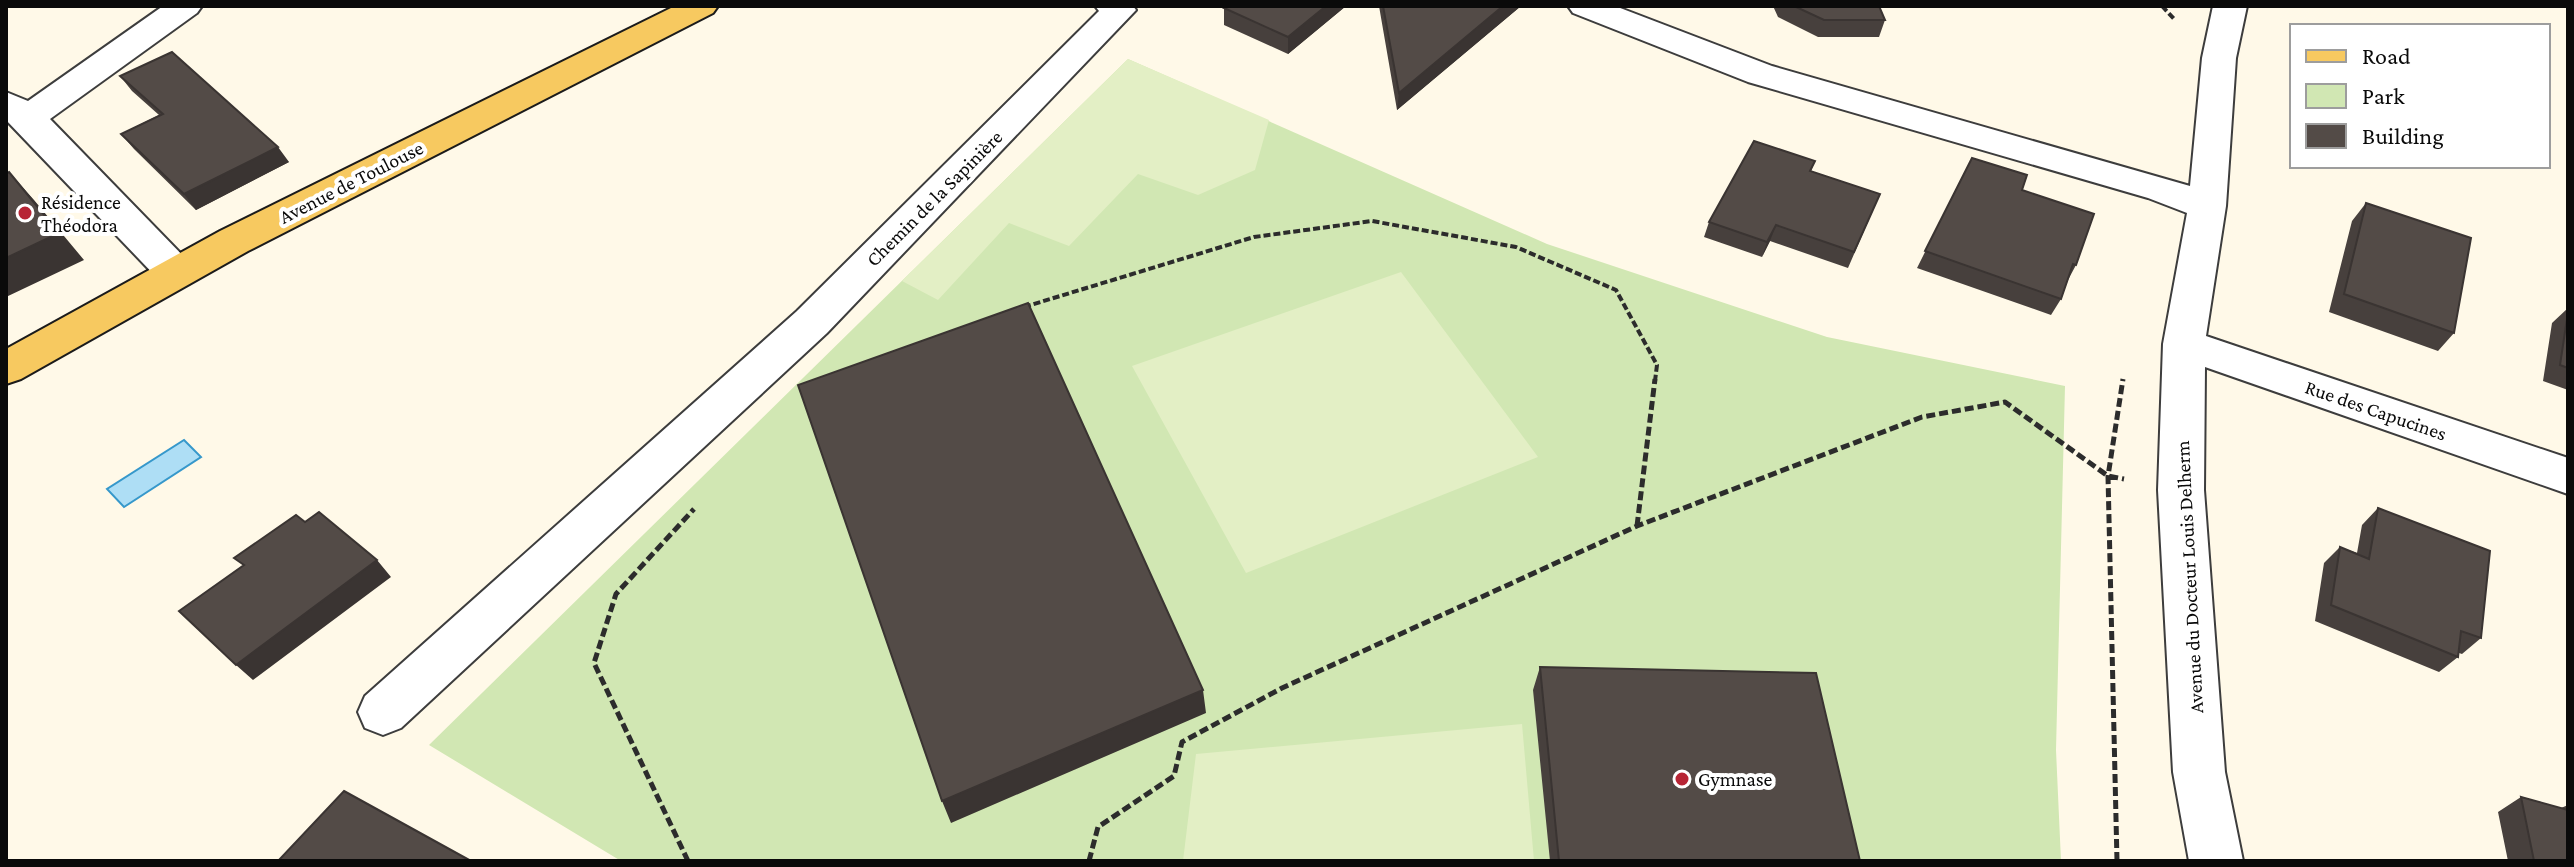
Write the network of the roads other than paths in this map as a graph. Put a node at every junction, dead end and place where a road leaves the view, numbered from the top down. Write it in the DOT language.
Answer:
graph roads {
  1 [pos="185,6"];
  2 [pos="701,6"];
  3 [pos="1112,6"];
  4 [pos="1585,6"];
  5 [pos="2230,6"];
  6 [pos="17,110"];
  7 [pos="2207,206"];
  8 [pos="176,273"];
  9 [pos="2184,344"];
  10 [pos="6,368"];
  11 [pos="2568,476"];
  12 [pos="383,712"];
  13 [pos="2216,861"];
  1 -- 6 [label="street"];
  2 -- 8 [label="main road, Avenue de Toulouse"];
  3 -- 12 [label="street, Chemin de la Sapinière"];
  4 -- 7 [label="street"];
  5 -- 7 [label="street, Avenue du Docteur Louis Delherm"];
  6 -- 8 [label="street"];
  7 -- 9 [label="street, Avenue du Docteur Louis Delherm"];
  8 -- 10 [label="main road, Avenue de Toulouse"];
  9 -- 11 [label="street, Rue des Capucines"];
  9 -- 13 [label="street, Avenue du Docteur Louis Delherm"];
}
